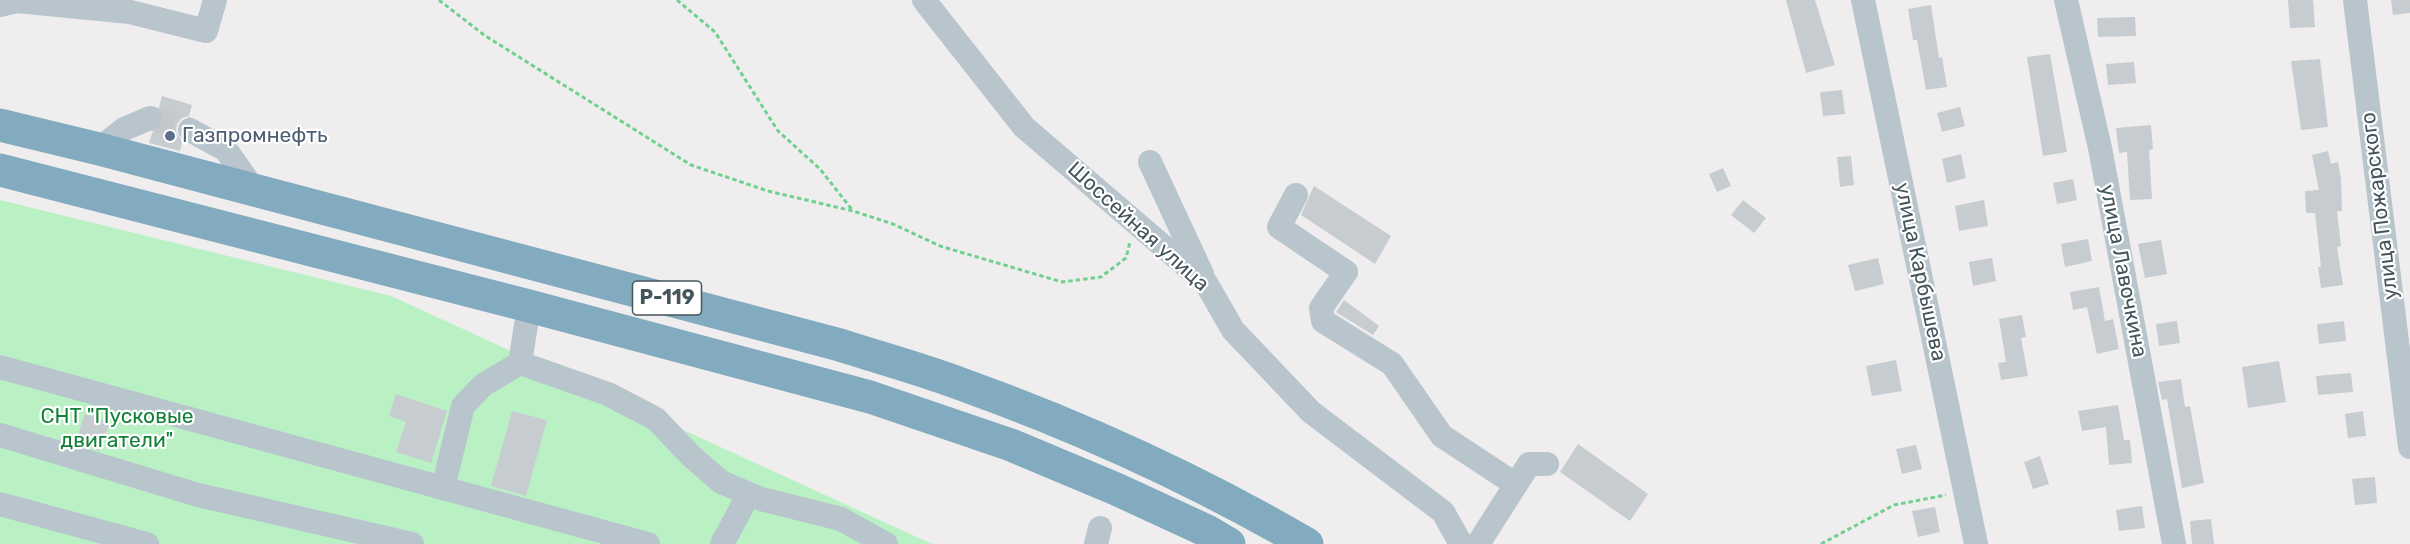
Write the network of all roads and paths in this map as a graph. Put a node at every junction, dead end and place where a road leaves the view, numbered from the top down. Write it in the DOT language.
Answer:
graph roads {
  1 [pos="215,0"];
  2 [pos="440,0"];
  3 [pos="677,0"];
  4 [pos="924,0"];
  5 [pos="1863,0"];
  6 [pos="2066,0"];
  7 [pos="2355,0"];
  8 [pos="0,5"];
  9 [pos="132,6"];
  10 [pos="150,118"];
  11 [pos="0,125"];
  12 [pos="190,130"];
  13 [pos="99,149"];
  14 [pos="1150,162"];
  15 [pos="0,170"];
  16 [pos="254,190"];
  17 [pos="1296,195"];
  18 [pos="853,211"];
  19 [pos="1136,222"];
  20 [pos="1206,283"];
  21 [pos="529,306"];
  22 [pos="520,363"];
  23 [pos="0,367"];
  24 [pos="2405,374"];
  25 [pos="0,435"];
  26 [pos="2410,447"];
  27 [pos="1547,464"];
  28 [pos="1515,484"];
  29 [pos="442,488"];
  30 [pos="1965,491"];
  31 [pos="749,494"];
  32 [pos="0,504"];
  33 [pos="1481,539"];
  34 [pos="147,544"];
  35 [pos="412,544"];
  36 [pos="648,544"];
  37 [pos="722,544"];
  38 [pos="886,544"];
  39 [pos="1229,544"];
  40 [pos="1307,544"];
  41 [pos="1461,544"];
  42 [pos="1821,544"];
  43 [pos="1976,544"];
  44 [pos="2174,544"];
  1 -- 9 [label="street"];
  2 -- 18 [label="path"];
  3 -- 18 [label="path"];
  4 -- 19 [label="street, Шоссейная улица"];
  5 -- 30 [label="street, улица Карбышева"];
  6 -- 44 [label="street, улица Лавочкина"];
  7 -- 24 [label="street, улица Пожарского"];
  8 -- 9 [label="street"];
  10 -- 13 [label="street"];
  11 -- 13 [label="highway, Р-119"];
  12 -- 16 [label="street"];
  13 -- 16 [label="highway, Р-119"];
  14 -- 20 [label="street"];
  15 -- 21 [label="highway, Р-119"];
  16 -- 40 [label="highway, Р-119"];
  17 -- 28 [label="street"];
  18 -- 19 [label="path"];
  19 -- 20 [label="street, Шоссейная улица"];
  20 -- 41 [label="street, Шоссейная улица"];
  21 -- 22 [label="street"];
  21 -- 39 [label="highway, Р-119"];
  22 -- 29 [label="street"];
  22 -- 31 [label="street"];
  23 -- 29 [label="street"];
  24 -- 26 [label="street, улица Пожарского"];
  25 -- 35 [label="street"];
  27 -- 28 [label="street"];
  28 -- 33 [label="street"];
  29 -- 36 [label="street"];
  30 -- 42 [label="path"];
  30 -- 43 [label="street, улица Карбышева"];
  31 -- 37 [label="street"];
  31 -- 38 [label="street"];
  32 -- 34 [label="street"];
}
